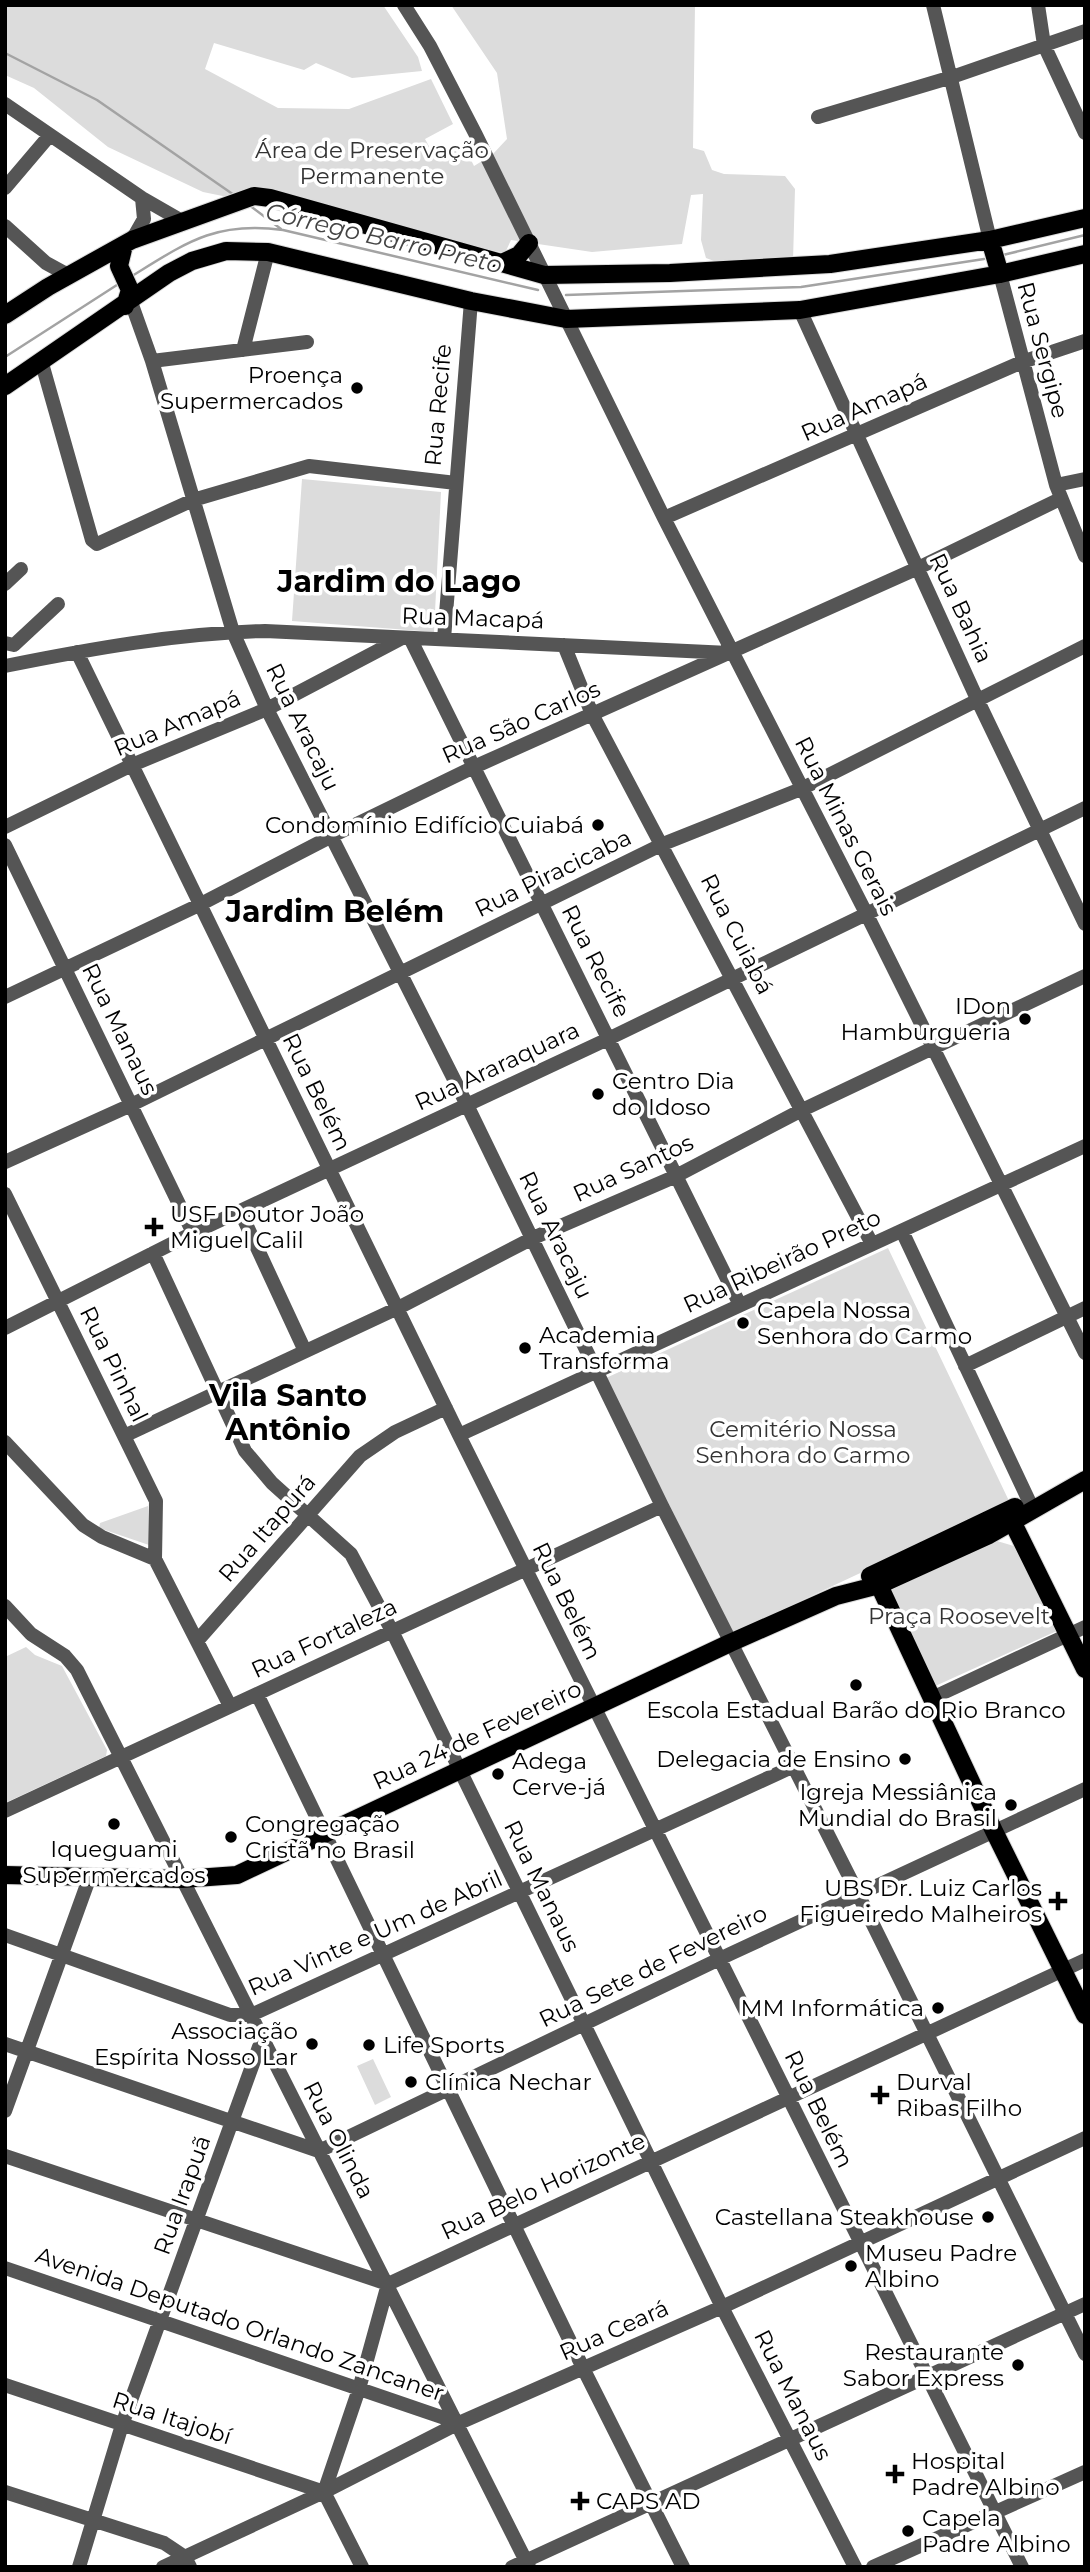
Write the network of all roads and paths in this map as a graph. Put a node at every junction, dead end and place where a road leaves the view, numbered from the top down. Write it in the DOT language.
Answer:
graph roads {
  1 [pos="404,5"];
  2 [pos="933,5"];
  3 [pos="1038,5"];
  4 [pos="1085,31"];
  5 [pos="1044,45"];
  6 [pos="952,77"];
  7 [pos="5,104"];
  8 [pos="818,117"];
  9 [pos="1085,133"];
  10 [pos="50,135"];
  11 [pos="5,188"];
  12 [pos="142,198"];
  13 [pos="1085,218"];
  14 [pos="183,221"];
  15 [pos="5,226"];
  16 [pos="990,240"];
  17 [pos="128,243"];
  18 [pos="529,243"];
  19 [pos="268,252"];
  20 [pos="1085,254"];
  21 [pos="102,257"];
  22 [pos="46,263"];
  23 [pos="502,263"];
  24 [pos="119,267"];
  25 [pos="1000,274"];
  26 [pos="68,275"];
  27 [pos="544,275"];
  28 [pos="48,287"];
  29 [pos="131,296"];
  30 [pos="471,300"];
  31 [pos="800,310"];
  32 [pos="5,315"];
  33 [pos="566,319"];
  34 [pos="1085,341"];
  35 [pos="307,342"];
  36 [pos="243,350"];
  37 [pos="41,360"];
  38 [pos="152,361"];
  39 [pos="1022,362"];
  40 [pos="5,386"];
  41 [pos="858,435"];
  42 [pos="1085,479"];
  43 [pos="456,483"];
  44 [pos="1058,492"];
  45 [pos="193,500"];
  46 [pos="664,518"];
  47 [pos="1085,556"];
  48 [pos="918,568"];
  49 [pos="21,569"];
  50 [pos="5,584"];
  51 [pos="58,604"];
  52 [pos="233,632"];
  53 [pos="406,638"];
  54 [pos="444,639"];
  55 [pos="5,643"];
  56 [pos="564,645"];
  57 [pos="1085,646"];
  58 [pos="77,652"];
  59 [pos="732,653"];
  60 [pos="5,666"];
  61 [pos="978,701"];
  62 [pos="267,709"];
  63 [pos="592,714"];
  64 [pos="132,765"];
  65 [pos="474,767"];
  66 [pos="801,789"];
  67 [pos="1085,808"];
  68 [pos="5,827"];
  69 [pos="1041,831"];
  70 [pos="332,836"];
  71 [pos="663,844"];
  72 [pos="5,845"];
  73 [pos="199,905"];
  74 [pos="541,906"];
  75 [pos="867,915"];
  76 [pos="1085,924"];
  77 [pos="65,969"];
  78 [pos="400,972"];
  79 [pos="732,976"];
  80 [pos="1085,976"];
  81 [pos="5,997"];
  82 [pos="266,1038"];
  83 [pos="608,1039"];
  84 [pos="932,1050"];
  85 [pos="131,1105"];
  86 [pos="467,1105"];
  87 [pos="800,1111"];
  88 [pos="1085,1146"];
  89 [pos="5,1162"];
  90 [pos="330,1170"];
  91 [pos="674,1177"];
  92 [pos="1001,1185"];
  93 [pos="5,1194"];
  94 [pos="240,1211"];
  95 [pos="902,1231"];
  96 [pos="193,1233"];
  97 [pos="533,1238"];
  98 [pos="872,1244"];
  99 [pos="153,1253"];
  100 [pos="57,1300"];
  101 [pos="740,1305"];
  102 [pos="398,1308"];
  103 [pos="1085,1308"];
  104 [pos="1066,1317"];
  105 [pos="5,1328"];
  106 [pos="305,1351"];
  107 [pos="1085,1353"];
  108 [pos="964,1366"];
  109 [pos="597,1372"];
  110 [pos="218,1393"];
  111 [pos="446,1408"];
  112 [pos="459,1435"];
  113 [pos="124,1436"];
  114 [pos="5,1442"];
  115 [pos="1085,1480"];
  116 [pos="662,1506"];
  117 [pos="1020,1513"];
  118 [pos="309,1515"];
  119 [pos="966,1530"];
  120 [pos="989,1535"];
  121 [pos="1022,1541"];
  122 [pos="933,1545"];
  123 [pos="155,1559"];
  124 [pos="526,1569"];
  125 [pos="879,1585"];
  126 [pos="836,1596"];
  127 [pos="5,1606"];
  128 [pos="1085,1627"];
  129 [pos="392,1631"];
  130 [pos="1068,1635"];
  131 [pos="197,1641"];
  132 [pos="730,1643"];
  133 [pos="1085,1668"];
  134 [pos="257,1694"];
  135 [pos="932,1698"];
  136 [pos="230,1706"];
  137 [pos="594,1708"];
  138 [pos="120,1757"];
  139 [pos="792,1767"];
  140 [pos="460,1769"];
  141 [pos="1085,1789"];
  142 [pos="5,1811"];
  143 [pos="657,1830"];
  144 [pos="994,1831"];
  145 [pos="325,1834"];
  146 [pos="5,1875"];
  147 [pos="89,1879"];
  148 [pos="182,1880"];
  149 [pos="519,1892"];
  150 [pos="858,1894"];
  151 [pos="5,1935"];
  152 [pos="382,1954"];
  153 [pos="62,1955"];
  154 [pos="721,1958"];
  155 [pos="1085,1960"];
  156 [pos="1063,1969"];
  157 [pos="251,2015"];
  158 [pos="1085,2015"];
  159 [pos="585,2025"];
  160 [pos="925,2034"];
  161 [pos="264,2040"];
  162 [pos="5,2044"];
  163 [pos="27,2051"];
  164 [pos="447,2090"];
  165 [pos="789,2099"];
  166 [pos="5,2111"];
  167 [pos="233,2122"];
  168 [pos="1085,2138"];
  169 [pos="319,2151"];
  170 [pos="5,2156"];
  171 [pos="651,2160"];
  172 [pos="998,2178"];
  173 [pos="197,2222"];
  174 [pos="515,2225"];
  175 [pos="858,2242"];
  176 [pos="5,2268"];
  177 [pos="388,2284"];
  178 [pos="1085,2304"];
  179 [pos="722,2306"];
  180 [pos="1065,2314"];
  181 [pos="161,2320"];
  182 [pos="1085,2354"];
  183 [pos="583,2368"];
  184 [pos="928,2376"];
  185 [pos="5,2385"];
  186 [pos="359,2389"];
  187 [pos="428,2413"];
  188 [pos="459,2423"];
  189 [pos="122,2425"];
  190 [pos="440,2433"];
  191 [pos="790,2439"];
  192 [pos="1085,2472"];
  193 [pos="5,2492"];
  194 [pos="324,2493"];
  195 [pos="650,2501"];
  196 [pos="996,2513"];
  197 [pos="91,2521"];
  198 [pos="187,2562"];
  199 [pos="527,2563"];
  200 [pos="79,2567"];
  201 [pos="163,2567"];
  202 [pos="362,2567"];
  203 [pos="512,2567"];
  204 [pos="683,2567"];
  205 [pos="855,2567"];
  206 [pos="873,2567"];
  207 [pos="1022,2567"];
  1 -- 18 [label="street, Rua Minas Gerais"];
  2 -- 6 [label="street"];
  3 -- 5 [label="street"];
  4 -- 5 [label="street"];
  5 -- 6 [label="street"];
  5 -- 9 [label="street"];
  6 -- 8 [label="street"];
  6 -- 16 [label="street"];
  7 -- 10 [label="street"];
  10 -- 11 [label="street"];
  10 -- 12 [label="street"];
  12 -- 14 [label="street"];
  12 -- 17 [label="street"];
  13 -- 16 [label="main road"];
  14 -- 17 [label="main road"];
  14 -- 23 [label="main road"];
  15 -- 22 [label="street"];
  16 -- 25 [label="main road"];
  16 -- 27 [label="main road"];
  17 -- 21 [label="main road"];
  17 -- 24 [label="main road"];
  18 -- 23 [label="main road"];
  18 -- 27 [label="street, Rua Minas Gerais"];
  19 -- 29 [label="main road"];
  19 -- 30 [label="main road"];
  19 -- 36 [label="street"];
  20 -- 25 [label="main road"];
  21 -- 24 [label="main road"];
  21 -- 26 [label="main road"];
  22 -- 26 [label="street"];
  22 -- 28 [label="street"];
  23 -- 27 [label="main road"];
  24 -- 29 [label="main road"];
  25 -- 31 [label="main road"];
  25 -- 39 [label="street, Rua Sergipe"];
  26 -- 28 [label="main road"];
  27 -- 33 [label="street, Rua Minas Gerais"];
  28 -- 32 [label="main road"];
  29 -- 37 [label="main road"];
  29 -- 38 [label="street, Rua Aracaju"];
  30 -- 33 [label="main road"];
  30 -- 43 [label="street, Rua Recife"];
  31 -- 33 [label="main road"];
  31 -- 41 [label="street, Rua Bahia"];
  33 -- 46 [label="street, Rua Minas Gerais"];
  34 -- 39 [label="street, Rua Amapá"];
  35 -- 36 [label="street"];
  36 -- 38 [label="street"];
  37 -- 40 [label="main road"];
  37 -- 45 [label="street"];
  38 -- 45 [label="street, Rua Aracaju"];
  39 -- 41 [label="street, Rua Amapá"];
  39 -- 44 [label="street, Rua Sergipe"];
  41 -- 46 [label="street, Rua Amapá"];
  41 -- 48 [label="street, Rua Bahia"];
  42 -- 44 [label="street, Rua São Carlos"];
  43 -- 45 [label="street"];
  43 -- 54 [label="street, Rua Recife"];
  44 -- 47 [label="street, Rua Sergipe"];
  44 -- 48 [label="street, Rua São Carlos"];
  45 -- 52 [label="street, Rua Aracaju"];
  46 -- 59 [label="street, Rua Minas Gerais"];
  48 -- 59 [label="street, Rua São Carlos"];
  48 -- 61 [label="street, Rua Bahia"];
  49 -- 50 [label="street"];
  51 -- 55 [label="street"];
  52 -- 53 [label="street, Rua Macapá"];
  52 -- 58 [label="street, Rua Macapá"];
  52 -- 62 [label="street, Rua Aracaju"];
  53 -- 54 [label="street, Rua Macapá"];
  53 -- 62 [label="street, Rua Amapá"];
  53 -- 65 [label="street, Rua Recife"];
  54 -- 56 [label="street, Rua Macapá"];
  56 -- 59 [label="street, Rua Macapá"];
  56 -- 63 [label="street, Rua Cuiabá"];
  57 -- 61 [label="street, Rua Piracicaba"];
  58 -- 60 [label="street, Rua Macapá"];
  58 -- 64 [label="street, Rua Belém"];
  59 -- 63 [label="street, Rua São Carlos"];
  59 -- 66 [label="street, Rua Minas Gerais"];
  61 -- 66 [label="street, Rua Piracicaba"];
  61 -- 69 [label="street, Rua Bahia"];
  62 -- 64 [label="street, Rua Amapá"];
  62 -- 70 [label="street, Rua Aracaju"];
  63 -- 65 [label="street, Rua São Carlos"];
  63 -- 71 [label="street, Rua Cuiabá"];
  64 -- 68 [label="street, Rua Amapá"];
  64 -- 73 [label="street, Rua Belém"];
  65 -- 70 [label="street, Rua São Carlos"];
  65 -- 74 [label="street, Rua Recife"];
  66 -- 71 [label="street, Rua Piracicaba"];
  66 -- 75 [label="street, Rua Minas Gerais"];
  67 -- 69 [label="street, Rua Araraquara"];
  69 -- 75 [label="street, Rua Araraquara"];
  69 -- 76 [label="street, Rua Bahia"];
  70 -- 73 [label="street, Rua São Carlos"];
  70 -- 78 [label="street, Rua Aracaju"];
  71 -- 74 [label="street, Rua Piracicaba"];
  71 -- 79 [label="street, Rua Cuiabá"];
  72 -- 77 [label="street, Rua Manaus"];
  73 -- 77 [label="street, Rua São Carlos"];
  73 -- 82 [label="street, Rua Belém"];
  74 -- 78 [label="street, Rua Piracicaba"];
  74 -- 83 [label="street, Rua Recife"];
  75 -- 79 [label="street, Rua Araraquara"];
  75 -- 84 [label="street, Rua Minas Gerais"];
  77 -- 81 [label="street, Rua São Carlos"];
  77 -- 85 [label="street, Rua Manaus"];
  78 -- 82 [label="street, Rua Piracicaba"];
  78 -- 86 [label="street, Rua Aracaju"];
  79 -- 83 [label="street, Rua Araraquara"];
  79 -- 87 [label="street, Rua Cuiabá"];
  80 -- 84 [label="street, Rua Santos"];
  82 -- 85 [label="street, Rua Piracicaba"];
  82 -- 90 [label="street, Rua Belém"];
  83 -- 86 [label="street, Rua Araraquara"];
  83 -- 91 [label="street, Rua Recife"];
  84 -- 87 [label="street, Rua Santos"];
  84 -- 92 [label="street, Rua Minas Gerais"];
  85 -- 89 [label="street, Rua Piracicaba"];
  85 -- 96 [label="street, Rua Manaus"];
  86 -- 90 [label="street, Rua Araraquara"];
  86 -- 97 [label="street, Rua Aracaju"];
  87 -- 91 [label="street, Rua Santos"];
  87 -- 98 [label="street, Rua Cuiabá"];
  88 -- 92 [label="street, Rua Ribeirão Preto"];
  90 -- 94 [label="street, Rua Araraquara"];
  90 -- 102 [label="street, Rua Belém"];
  91 -- 97 [label="street, Rua Santos"];
  91 -- 101 [label="street, Rua Recife"];
  92 -- 95 [label="street, Rua Ribeirão Preto"];
  92 -- 104 [label="street, Rua Minas Gerais"];
  93 -- 100 [label="street, Rua Pinhal"];
  94 -- 96 [label="street, Rua Araraquara"];
  94 -- 106 [label="street"];
  95 -- 98 [label="street, Rua Ribeirão Preto"];
  95 -- 108 [label="street"];
  96 -- 99 [label="street, Rua Araraquara"];
  97 -- 102 [label="street, Rua Santos"];
  97 -- 109 [label="street, Rua Aracaju"];
  98 -- 101 [label="street, Rua Ribeirão Preto"];
  99 -- 100 [label="street, Rua Araraquara"];
  99 -- 110 [label="street, Rua Manaus"];
  100 -- 105 [label="street, Rua Araraquara"];
  100 -- 113 [label="street, Rua Pinhal"];
  101 -- 109 [label="street, Rua Ribeirão Preto"];
  102 -- 106 [label="street, Rua Santos"];
  102 -- 111 [label="street, Rua Belém"];
  103 -- 104 [label="street"];
  104 -- 107 [label="street, Rua Minas Gerais"];
  104 -- 108 [label="street"];
  106 -- 110 [label="street, Rua Santos"];
  108 -- 117 [label="street"];
  109 -- 112 [label="street, Rua Ribeirão Preto"];
  109 -- 116 [label="street, Rua Aracaju"];
  110 -- 113 [label="street, Rua Santos"];
  110 -- 118 [label="street, Rua Manaus"];
  111 -- 112 [label="street, Rua Belém"];
  111 -- 118 [label="street, Rua Itapurá"];
  112 -- 124 [label="street, Rua Belém"];
  113 -- 123 [label="street, Rua Pinhal"];
  114 -- 123 [label="street"];
  115 -- 117 [label="main road, Rua 24 de Fevereiro"];
  116 -- 124 [label="street, Rua Fortaleza"];
  116 -- 132 [label="street, Rua Aracaju"];
  117 -- 119 [label="main road, Rua 24 de Fevereiro"];
  117 -- 120 [label="main road, Rua 24 de Fevereiro"];
  117 -- 121 [label="main road"];
  118 -- 129 [label="street, Rua Manaus"];
  118 -- 131 [label="street, Rua Itapurá"];
  119 -- 120 [label="main road"];
  119 -- 122 [label="main road, Rua 24 de Fevereiro"];
  120 -- 121 [label="main road"];
  120 -- 125 [label="main road, Rua 24 de Fevereiro"];
  121 -- 130 [label="main road"];
  122 -- 125 [label="main road"];
  122 -- 126 [label="main road, Rua 24 de Fevereiro"];
  123 -- 131 [label="street"];
  124 -- 129 [label="street, Rua Fortaleza"];
  124 -- 137 [label="street, Rua Belém"];
  125 -- 126 [label="main road, Rua 24 de Fevereiro"];
  125 -- 135 [label="main road"];
  126 -- 132 [label="main road, Rua 24 de Fevereiro"];
  127 -- 138 [label="street, Rua Olinda"];
  128 -- 130 [label="street"];
  129 -- 134 [label="street, Rua Fortaleza"];
  129 -- 140 [label="street, Rua Manaus"];
  130 -- 133 [label="main road"];
  130 -- 135 [label="street"];
  131 -- 136 [label="street"];
  132 -- 137 [label="main road, Rua 24 de Fevereiro"];
  132 -- 139 [label="street, Rua Aracaju"];
  134 -- 136 [label="street, Rua Fortaleza"];
  134 -- 145 [label="street"];
  135 -- 144 [label="main road"];
  136 -- 138 [label="street, Rua Fortaleza"];
  137 -- 140 [label="main road, Rua 24 de Fevereiro"];
  137 -- 143 [label="street, Rua Belém"];
  138 -- 142 [label="street, Rua Fortaleza"];
  138 -- 148 [label="street, Rua Olinda"];
  139 -- 143 [label="street, Rua Vinte e Um de Abril"];
  139 -- 150 [label="street, Rua Aracaju"];
  140 -- 145 [label="main road, Rua 24 de Fevereiro"];
  140 -- 149 [label="street, Rua Manaus"];
  141 -- 144 [label="street, Rua Sete de Fevereiro"];
  143 -- 149 [label="street, Rua Vinte e Um de Abril"];
  143 -- 154 [label="street, Rua Belém"];
  144 -- 150 [label="street, Rua Sete de Fevereiro"];
  144 -- 156 [label="main road"];
  145 -- 148 [label="main road, Rua 24 de Fevereiro"];
  145 -- 152 [label="street"];
  146 -- 147 [label="main road, Rua 24 de Fevereiro"];
  147 -- 148 [label="main road, Rua 24 de Fevereiro"];
  147 -- 153 [label="street"];
  148 -- 157 [label="street, Rua Olinda"];
  149 -- 152 [label="street, Rua Vinte e Um de Abril"];
  149 -- 159 [label="street, Rua Manaus"];
  150 -- 154 [label="street, Rua Sete de Fevereiro"];
  150 -- 160 [label="street, Rua Aracaju"];
  151 -- 153 [label="street, Rua Vinte e Um de Abril"];
  152 -- 157 [label="street, Rua Vinte e Um de Abril"];
  152 -- 164 [label="street"];
  153 -- 157 [label="street, Rua Vinte e Um de Abril"];
  153 -- 163 [label="street"];
  154 -- 159 [label="street, Rua Sete de Fevereiro"];
  154 -- 165 [label="street, Rua Belém"];
  155 -- 156 [label="street, Rua Belo Horizonte"];
  156 -- 158 [label="main road"];
  156 -- 160 [label="street, Rua Belo Horizonte"];
  157 -- 161 [label="street, Rua Olinda"];
  159 -- 164 [label="street, Rua Sete de Fevereiro"];
  159 -- 171 [label="street, Rua Manaus"];
  160 -- 165 [label="street, Rua Belo Horizonte"];
  160 -- 172 [label="street, Rua Aracaju"];
  161 -- 167 [label="street, Rua Irapuã"];
  161 -- 169 [label="street, Rua Olinda"];
  162 -- 163 [label="street"];
  163 -- 166 [label="street"];
  163 -- 167 [label="street"];
  164 -- 169 [label="street, Rua Sete de Fevereiro"];
  164 -- 174 [label="street"];
  165 -- 171 [label="street, Rua Belo Horizonte"];
  165 -- 175 [label="street, Rua Belém"];
  167 -- 169 [label="street"];
  167 -- 173 [label="street, Rua Irapuã"];
  168 -- 172 [label="street, Rua Ceará"];
  169 -- 177 [label="street, Rua Olinda"];
  170 -- 173 [label="street"];
  171 -- 174 [label="street, Rua Belo Horizonte"];
  171 -- 179 [label="street, Rua Manaus"];
  172 -- 175 [label="street, Rua Ceará"];
  172 -- 180 [label="street, Rua Aracaju"];
  173 -- 177 [label="street"];
  173 -- 181 [label="street, Rua Irapuã"];
  174 -- 177 [label="street, Rua Belo Horizonte"];
  174 -- 183 [label="street"];
  175 -- 179 [label="street, Rua Ceará"];
  175 -- 184 [label="street, Rua Belém"];
  176 -- 181 [label="street, Avenida Deputado Orlando Zancaner"];
  177 -- 186 [label="street"];
  177 -- 188 [label="street, Rua Olinda"];
  178 -- 180 [label="street"];
  179 -- 183 [label="street, Rua Ceará"];
  179 -- 191 [label="street, Rua Manaus"];
  180 -- 182 [label="street, Rua Aracaju"];
  180 -- 184 [label="street"];
  181 -- 186 [label="street, Avenida Deputado Orlando Zancaner"];
  181 -- 189 [label="street, Rua Irapuã"];
  183 -- 188 [label="street, Rua Ceará"];
  183 -- 195 [label="street"];
  184 -- 191 [label="street"];
  184 -- 196 [label="street, Rua Belém"];
  185 -- 189 [label="street, Rua Itajobí"];
  186 -- 187 [label="street, Avenida Deputado Orlando Zancaner"];
  186 -- 194 [label="street"];
  187 -- 188 [label="street, Avenida Deputado Orlando Zancaner"];
  187 -- 190 [label="street"];
  188 -- 190 [label="street, Rua Ceará"];
  188 -- 199 [label="street, Rua Olinda"];
  189 -- 194 [label="street, Rua Itajobí"];
  189 -- 197 [label="street, Rua Irapuã"];
  190 -- 194 [label="street, Rua Ceará"];
  191 -- 195 [label="street"];
  191 -- 205 [label="street, Rua Manaus"];
  192 -- 196 [label="street"];
  193 -- 197 [label="street"];
  194 -- 198 [label="street, Rua Ceará"];
  194 -- 202 [label="street"];
  195 -- 199 [label="street"];
  195 -- 204 [label="street"];
  196 -- 206 [label="street"];
  196 -- 207 [label="street, Rua Belém"];
  197 -- 198 [label="street"];
  197 -- 200 [label="street, Rua Irapuã"];
  198 -- 201 [label="street, Rua Ceará"];
  199 -- 203 [label="street"];
}
